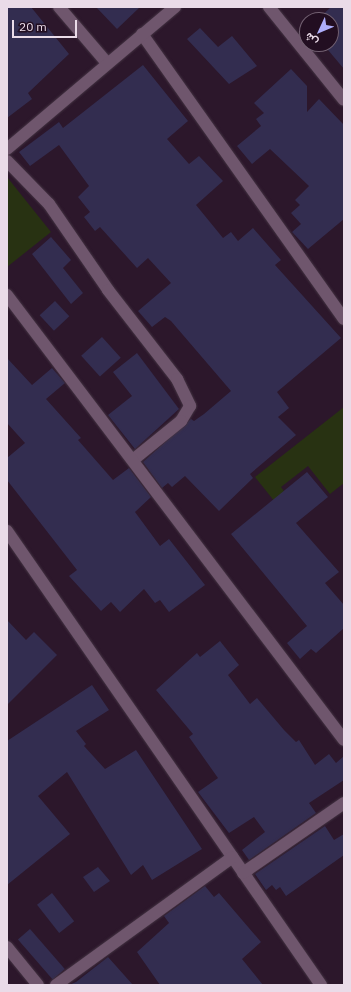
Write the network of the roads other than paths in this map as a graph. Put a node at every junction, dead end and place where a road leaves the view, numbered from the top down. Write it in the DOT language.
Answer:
graph roads {
  1 [pos="59,7"];
  2 [pos="175,7"];
  3 [pos="269,7"];
  4 [pos="142,34"];
  5 [pos="107,63"];
  6 [pos="344,100"];
  7 [pos="7,149"];
  8 [pos="7,161"];
  9 [pos="7,295"];
  10 [pos="344,320"];
  11 [pos="134,459"];
  12 [pos="7,531"];
  13 [pos="344,740"];
  14 [pos="344,803"];
  15 [pos="233,857"];
  16 [pos="243,873"];
  17 [pos="7,946"];
  18 [pos="38,985"];
  19 [pos="56,985"];
  20 [pos="321,985"];
  1 -- 5 [label="street"];
  2 -- 4 [label="street"];
  3 -- 6 [label="street"];
  4 -- 5 [label="street"];
  4 -- 10 [label="street"];
  5 -- 7 [label="street"];
  8 -- 11 [label="street"];
  9 -- 11 [label="street"];
  11 -- 13 [label="street"];
  12 -- 15 [label="street"];
  14 -- 16 [label="street"];
  15 -- 16 [label="street"];
  15 -- 19 [label="street"];
  16 -- 20 [label="street"];
  17 -- 18 [label="street"];
}
